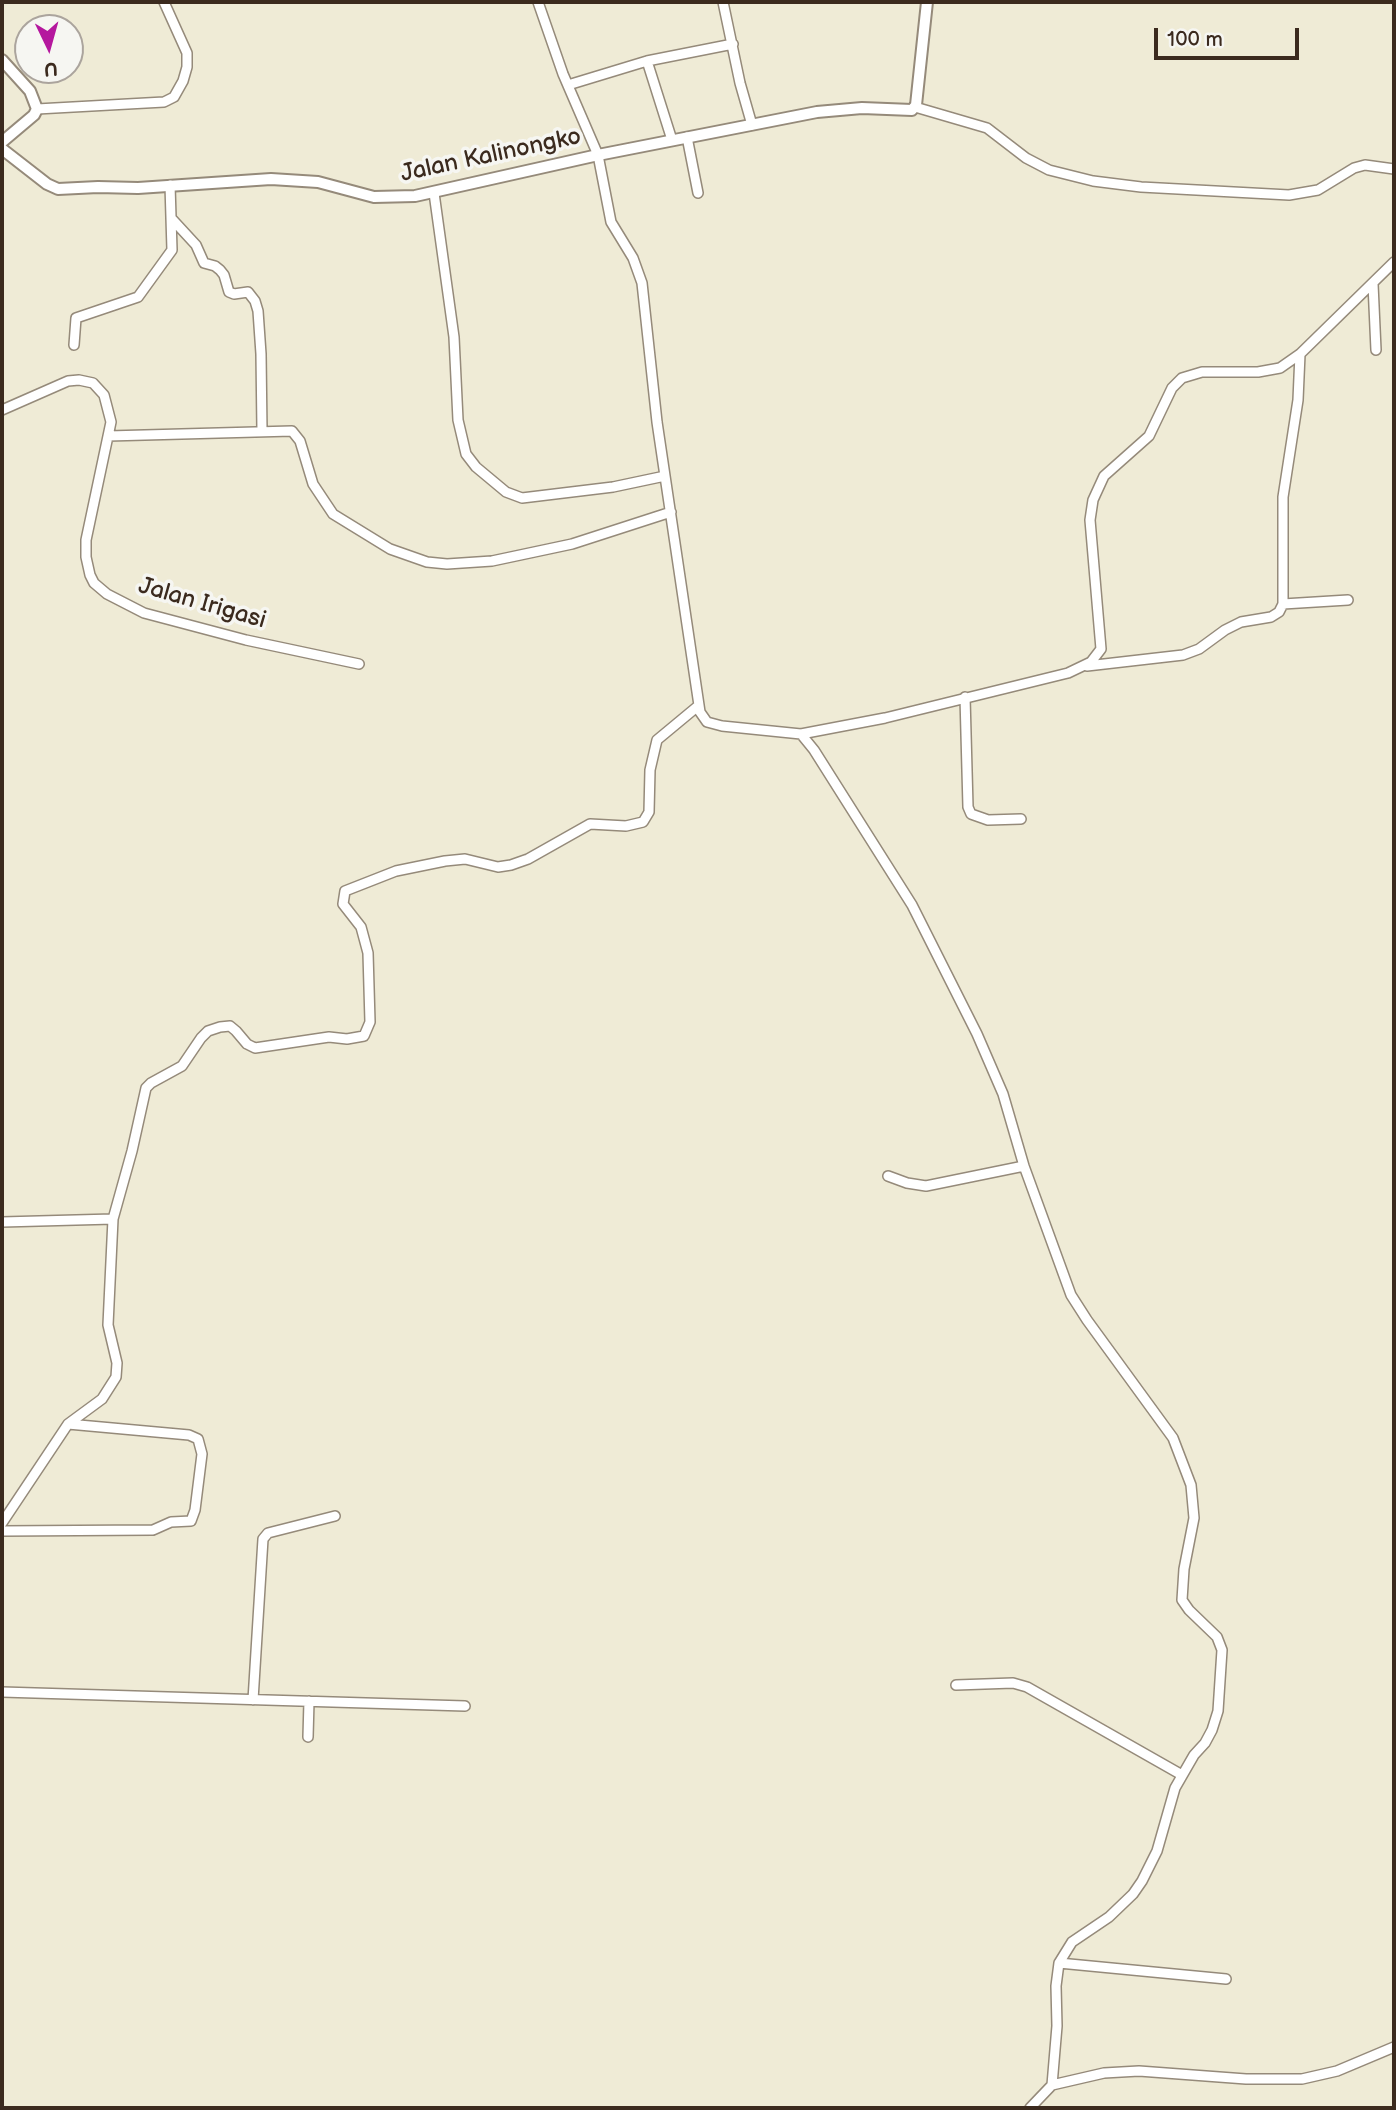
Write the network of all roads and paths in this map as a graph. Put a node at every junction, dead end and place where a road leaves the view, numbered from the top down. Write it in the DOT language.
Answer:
graph roads {
  1 [pos="164,2"];
  2 [pos="538,2"];
  3 [pos="723,2"];
  4 [pos="927,2"];
  5 [pos="733,44"];
  6 [pos="2,61"];
  7 [pos="647,61"];
  8 [pos="568,85"];
  9 [pos="915,107"];
  10 [pos="37,108"];
  11 [pos="752,125"];
  12 [pos="687,137"];
  13 [pos="671,141"];
  14 [pos="2,142"];
  15 [pos="2,149"];
  16 [pos="598,155"];
  17 [pos="1394,169"];
  18 [pos="170,185"];
  19 [pos="434,193"];
  20 [pos="698,193"];
  21 [pos="172,219"];
  22 [pos="1394,262"];
  23 [pos="1373,284"];
  24 [pos="74,345"];
  25 [pos="1376,350"];
  26 [pos="1300,354"];
  27 [pos="2,411"];
  28 [pos="262,431"];
  29 [pos="108,436"];
  30 [pos="666,476"];
  31 [pos="671,512"];
  32 [pos="1349,600"];
  33 [pos="1283,604"];
  34 [pos="359,664"];
  35 [pos="1085,666"];
  36 [pos="965,697"];
  37 [pos="698,706"];
  38 [pos="801,734"];
  39 [pos="1021,819"];
  40 [pos="1024,1166"];
  41 [pos="888,1176"];
  42 [pos="113,1219"];
  43 [pos="2,1222"];
  44 [pos="68,1424"];
  45 [pos="335,1516"];
  46 [pos="2,1523"];
  47 [pos="2,1531"];
  48 [pos="956,1685"];
  49 [pos="2,1692"];
  50 [pos="253,1700"];
  51 [pos="309,1702"];
  52 [pos="465,1706"];
  53 [pos="308,1737"];
  54 [pos="1182,1775"];
  55 [pos="1059,1963"];
  56 [pos="1226,1979"];
  57 [pos="1394,2047"];
  58 [pos="1052,2085"];
  59 [pos="1030,2108"];
  1 -- 10 [label="street"];
  2 -- 8 [label="street"];
  3 -- 5 [label="street"];
  4 -- 9 [label="street"];
  5 -- 7 [label="street"];
  5 -- 11 [label="street"];
  6 -- 10 [label="street"];
  7 -- 8 [label="street"];
  7 -- 13 [label="street"];
  8 -- 16 [label="street"];
  9 -- 11 [label="street, Jalan Kalinongko"];
  9 -- 17 [label="street"];
  10 -- 14 [label="street"];
  11 -- 12 [label="street, Jalan Kalinongko"];
  12 -- 13 [label="street, Jalan Kalinongko"];
  12 -- 20 [label="street"];
  13 -- 16 [label="street, Jalan Kalinongko"];
  15 -- 18 [label="street, Jalan Kalinongko"];
  16 -- 19 [label="street, Jalan Kalinongko"];
  16 -- 30 [label="street"];
  18 -- 19 [label="street, Jalan Kalinongko"];
  18 -- 21 [label="street"];
  19 -- 30 [label="street"];
  21 -- 24 [label="street"];
  21 -- 28 [label="street"];
  22 -- 23 [label="street"];
  23 -- 25 [label="street"];
  23 -- 26 [label="street"];
  26 -- 33 [label="street"];
  26 -- 35 [label="street"];
  27 -- 29 [label="street, Jalan Irigasi"];
  28 -- 29 [label="street"];
  28 -- 31 [label="street"];
  29 -- 34 [label="street, Jalan Irigasi"];
  30 -- 31 [label="street"];
  31 -- 37 [label="street"];
  32 -- 33 [label="street"];
  33 -- 35 [label="street"];
  35 -- 36 [label="street"];
  36 -- 38 [label="street"];
  36 -- 39 [label="street"];
  37 -- 38 [label="street"];
  37 -- 42 [label="street"];
  38 -- 40 [label="street"];
  40 -- 41 [label="street"];
  40 -- 54 [label="street"];
  42 -- 43 [label="street"];
  42 -- 44 [label="street"];
  44 -- 46 [label="street"];
  44 -- 47 [label="street"];
  45 -- 50 [label="street"];
  48 -- 54 [label="street"];
  49 -- 50 [label="street"];
  50 -- 51 [label="street"];
  51 -- 52 [label="street"];
  51 -- 53 [label="street"];
  54 -- 55 [label="street"];
  55 -- 56 [label="street"];
  55 -- 58 [label="street"];
  57 -- 58 [label="street"];
  58 -- 59 [label="street"];
}
